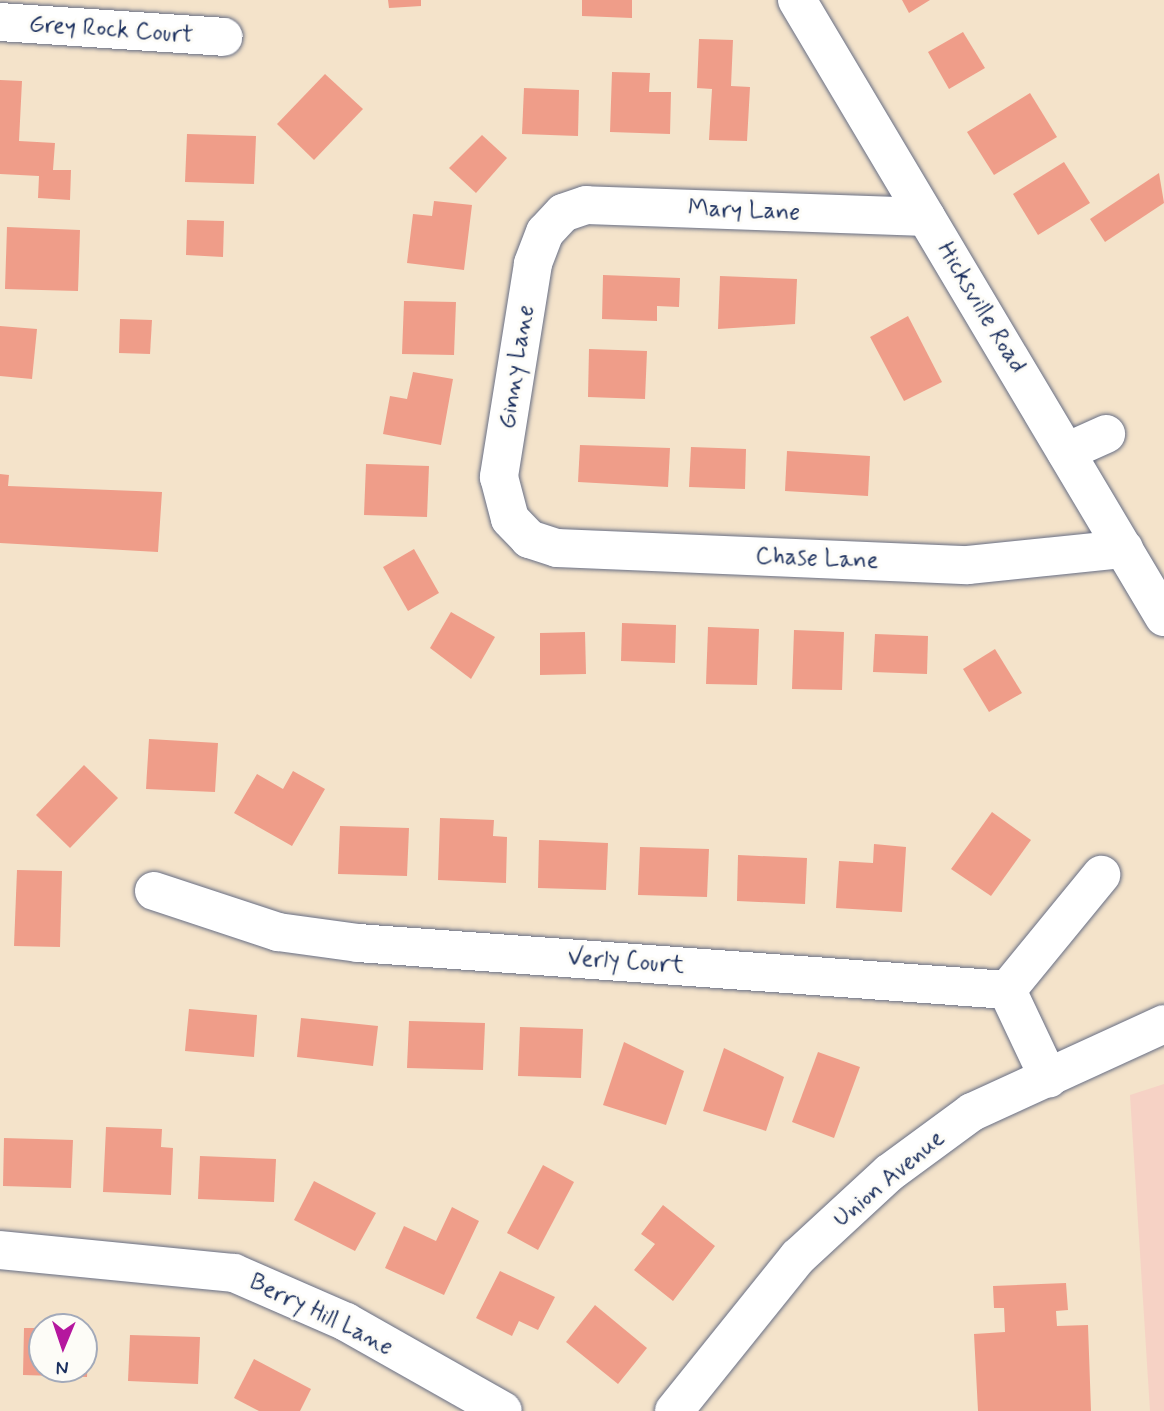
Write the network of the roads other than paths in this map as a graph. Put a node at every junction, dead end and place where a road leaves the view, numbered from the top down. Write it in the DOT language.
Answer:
graph roads {
  1 [pos="797,0"];
  2 [pos="0,23"];
  3 [pos="223,37"];
  4 [pos="563,214"];
  5 [pos="926,217"];
  6 [pos="1106,434"];
  7 [pos="1066,452"];
  8 [pos="517,526"];
  9 [pos="1124,549"];
  10 [pos="1164,617"];
  11 [pos="1101,875"];
  12 [pos="154,891"];
  13 [pos="1007,990"];
  14 [pos="1164,1024"];
  15 [pos="1049,1079"];
  16 [pos="0,1250"];
  17 [pos="503,1411"];
  18 [pos="674,1411"];
  1 -- 5 [label="street, Hicksville Road"];
  2 -- 3 [label="street, Grey Rock Court"];
  4 -- 5 [label="street, Mary Lane"];
  4 -- 8 [label="street, Ginny Lane"];
  5 -- 7 [label="street, Hicksville Road"];
  6 -- 7 [label="street"];
  7 -- 9 [label="street, Hicksville Road"];
  8 -- 9 [label="street, Chase Lane"];
  9 -- 10 [label="street, Hicksville Road"];
  11 -- 13 [label="street"];
  12 -- 13 [label="street, Verly Court"];
  13 -- 15 [label="street"];
  14 -- 15 [label="street, Union Avenue"];
  15 -- 18 [label="street, Union Avenue"];
  16 -- 17 [label="street, Berry Hill Lane"];
}
